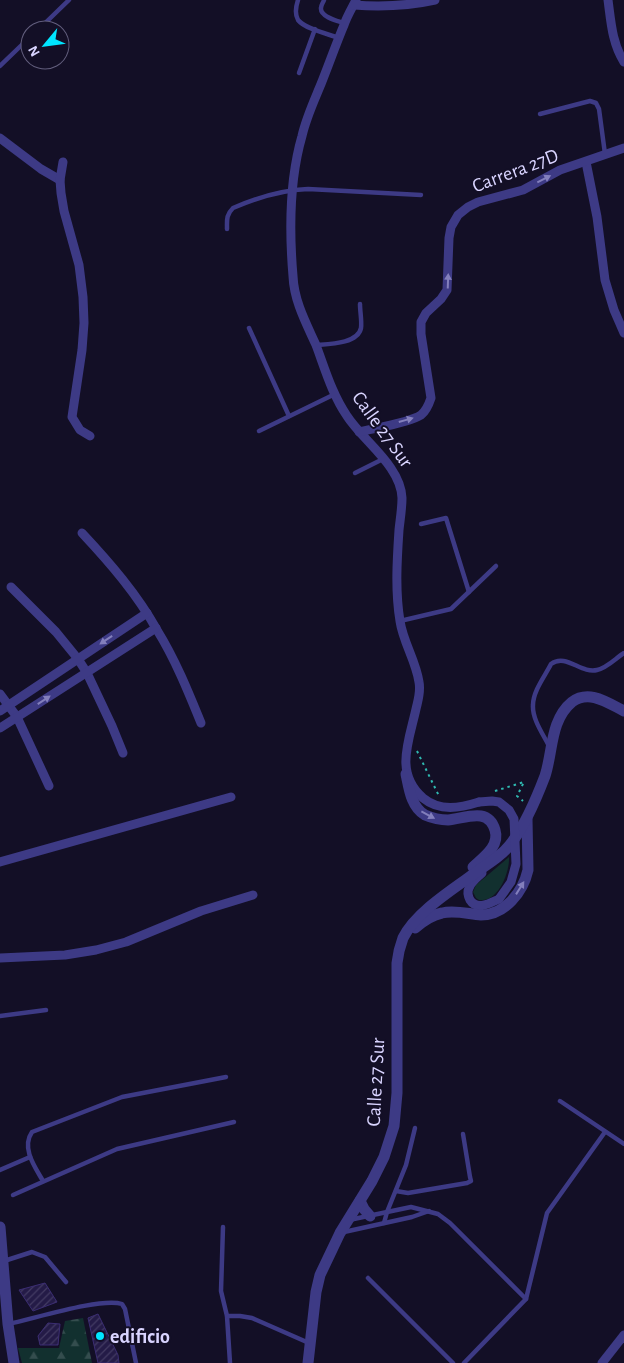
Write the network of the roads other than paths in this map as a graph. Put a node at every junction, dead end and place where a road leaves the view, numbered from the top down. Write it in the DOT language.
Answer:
graph roads {
  1 [pos="69,0"];
  2 [pos="298,0"];
  3 [pos="324,0"];
  4 [pos="435,0"];
  5 [pos="608,0"];
  6 [pos="355,2"];
  7 [pos="48,20"];
  8 [pos="344,23"];
  9 [pos="315,29"];
  10 [pos="339,38"];
  11 [pos="20,47"];
  12 [pos="624,62"];
  13 [pos="0,66"];
  14 [pos="298,73"];
  15 [pos="540,114"];
  16 [pos="0,138"];
  17 [pos="624,148"];
  18 [pos="605,155"];
  19 [pos="63,162"];
  20 [pos="586,162"];
  21 [pos="60,180"];
  22 [pos="292,190"];
  23 [pos="421,195"];
  24 [pos="227,229"];
  25 [pos="360,304"];
  26 [pos="249,328"];
  27 [pos="624,333"];
  28 [pos="316,345"];
  29 [pos="335,394"];
  30 [pos="289,416"];
  31 [pos="259,431"];
  32 [pos="359,432"];
  33 [pos="90,436"];
  34 [pos="383,459"];
  35 [pos="355,473"];
  36 [pos="421,524"];
  37 [pos="82,533"];
  38 [pos="496,566"];
  39 [pos="11,587"];
  40 [pos="469,592"];
  41 [pos="147,613"];
  42 [pos="400,621"];
  43 [pos="156,628"];
  44 [pos="624,653"];
  45 [pos="78,659"];
  46 [pos="87,672"];
  47 [pos="0,694"];
  48 [pos="8,705"];
  49 [pos="0,711"];
  50 [pos="624,711"];
  51 [pos="17,717"];
  52 [pos="201,723"];
  53 [pos="0,728"];
  54 [pos="550,748"];
  55 [pos="123,753"];
  56 [pos="406,774"];
  57 [pos="49,786"];
  58 [pos="231,797"];
  59 [pos="527,815"];
  60 [pos="500,855"];
  61 [pos="0,862"];
  62 [pos="462,884"];
  63 [pos="253,896"];
  64 [pos="499,899"];
  65 [pos="426,909"];
  66 [pos="465,913"];
  67 [pos="482,914"];
  68 [pos="401,944"];
  69 [pos="0,958"];
  70 [pos="46,1010"];
  71 [pos="0,1016"];
  72 [pos="226,1077"];
  73 [pos="560,1101"];
  74 [pos="234,1122"];
  75 [pos="414,1128"];
  76 [pos="605,1132"];
  77 [pos="463,1134"];
  78 [pos="624,1144"];
  79 [pos="30,1157"];
  80 [pos="0,1170"];
  81 [pos="43,1181"];
  82 [pos="396,1191"];
  83 [pos="13,1195"];
  84 [pos="360,1201"];
  85 [pos="429,1211"];
  86 [pos="387,1212"];
  87 [pos="370,1216"];
  88 [pos="347,1221"];
  89 [pos="384,1223"];
  90 [pos="0,1227"];
  91 [pos="223,1227"];
  92 [pos="340,1233"];
  93 [pos="1,1250"];
  94 [pos="2,1262"];
  95 [pos="368,1278"];
  96 [pos="66,1282"];
  97 [pos="526,1299"];
  98 [pos="227,1316"];
  99 [pos="8,1324"];
  100 [pos="624,1335"];
  101 [pos="309,1344"];
  102 [pos="14,1363"];
  103 [pos="136,1363"];
  104 [pos="230,1363"];
  105 [pos="308,1363"];
  106 [pos="453,1363"];
  107 [pos="464,1363"];
  108 [pos="602,1363"];
  1 -- 7 [label="lane"];
  2 -- 9 [label="lane"];
  3 -- 8 [label="lane"];
  4 -- 6 [label="street"];
  5 -- 12 [label="street"];
  6 -- 8 [label="street, Calle 27 Sur"];
  8 -- 10 [label="street, Calle 27 Sur"];
  9 -- 10 [label="lane"];
  9 -- 14 [label="lane"];
  10 -- 22 [label="street, Calle 27 Sur"];
  11 -- 13 [label="lane"];
  15 -- 18 [label="lane"];
  16 -- 21 [label="street"];
  17 -- 18 [label="street, Carrera 27D"];
  18 -- 20 [label="street, Carrera 27D"];
  19 -- 21 [label="street"];
  20 -- 27 [label="street"];
  32 -- 20 [label="street, Carrera 27D, one-way"];
  21 -- 33 [label="street"];
  22 -- 23 [label="lane"];
  22 -- 24 [label="lane"];
  22 -- 28 [label="street, Calle 27 Sur"];
  25 -- 28 [label="lane"];
  26 -- 30 [label="lane"];
  28 -- 29 [label="street, Calle 27 Sur"];
  29 -- 30 [label="lane"];
  29 -- 32 [label="street, Calle 27 Sur"];
  30 -- 31 [label="lane"];
  32 -- 34 [label="street, Calle 27 Sur"];
  34 -- 35 [label="lane"];
  34 -- 42 [label="street, Calle 27 Sur"];
  36 -- 40 [label="lane"];
  37 -- 41 [label="street"];
  38 -- 40 [label="lane"];
  39 -- 45 [label="street"];
  40 -- 42 [label="lane"];
  41 -- 43 [label="street"];
  41 -- 45 [label="street, one-way"];
  42 -- 56 [label="street, Calle 27 Sur"];
  43 -- 46 [label="street"];
  43 -- 52 [label="street"];
  44 -- 54 [label="lane"];
  45 -- 46 [label="street"];
  45 -- 48 [label="street"];
  51 -- 46 [label="street, one-way"];
  46 -- 55 [label="street"];
  47 -- 48 [label="street"];
  48 -- 49 [label="street"];
  48 -- 51 [label="street"];
  50 -- 54 [label="street, Calle 27 Sur"];
  51 -- 53 [label="street"];
  51 -- 57 [label="street"];
  54 -- 59 [label="street, Calle 27 Sur"];
  56 -- 64 [label="street, bridge"];
  56 -- 65 [label="street, one-way"];
  58 -- 61 [label="street"];
  59 -- 60 [label="street, Calle 27 Sur"];
  67 -- 59 [label="street, one-way"];
  60 -- 62 [label="street, Calle 27 Sur"];
  60 -- 64 [label="street"];
  62 -- 65 [label="street, Calle 27 Sur"];
  62 -- 66 [label="street"];
  63 -- 69 [label="street"];
  64 -- 67 [label="street"];
  65 -- 68 [label="street, Calle 27 Sur"];
  66 -- 67 [label="street"];
  66 -- 68 [label="street"];
  68 -- 84 [label="street, Calle 27 Sur"];
  70 -- 71 [label="lane"];
  72 -- 79 [label="lane"];
  73 -- 76 [label="lane"];
  74 -- 81 [label="lane"];
  75 -- 82 [label="lane"];
  76 -- 78 [label="lane"];
  76 -- 97 [label="lane"];
  77 -- 82 [label="lane"];
  79 -- 80 [label="lane"];
  79 -- 81 [label="lane"];
  81 -- 83 [label="lane"];
  82 -- 86 [label="lane"];
  84 -- 87 [label="street"];
  84 -- 88 [label="street, Calle 27 Sur"];
  85 -- 86 [label="lane"];
  85 -- 89 [label="lane"];
  85 -- 97 [label="lane"];
  86 -- 87 [label="lane"];
  86 -- 89 [label="lane"];
  87 -- 88 [label="lane"];
  88 -- 92 [label="street, Calle 27 Sur"];
  89 -- 92 [label="lane"];
  90 -- 93 [label="street"];
  91 -- 98 [label="lane"];
  92 -- 101 [label="street, Calle 27 Sur"];
  93 -- 94 [label="street"];
  94 -- 96 [label="lane"];
  94 -- 99 [label="street"];
  95 -- 106 [label="lane"];
  97 -- 107 [label="lane"];
  98 -- 101 [label="lane"];
  98 -- 104 [label="lane"];
  99 -- 102 [label="street"];
  99 -- 103 [label="lane"];
  100 -- 108 [label="street"];
  101 -- 105 [label="street, Calle 27 Sur"];
}
